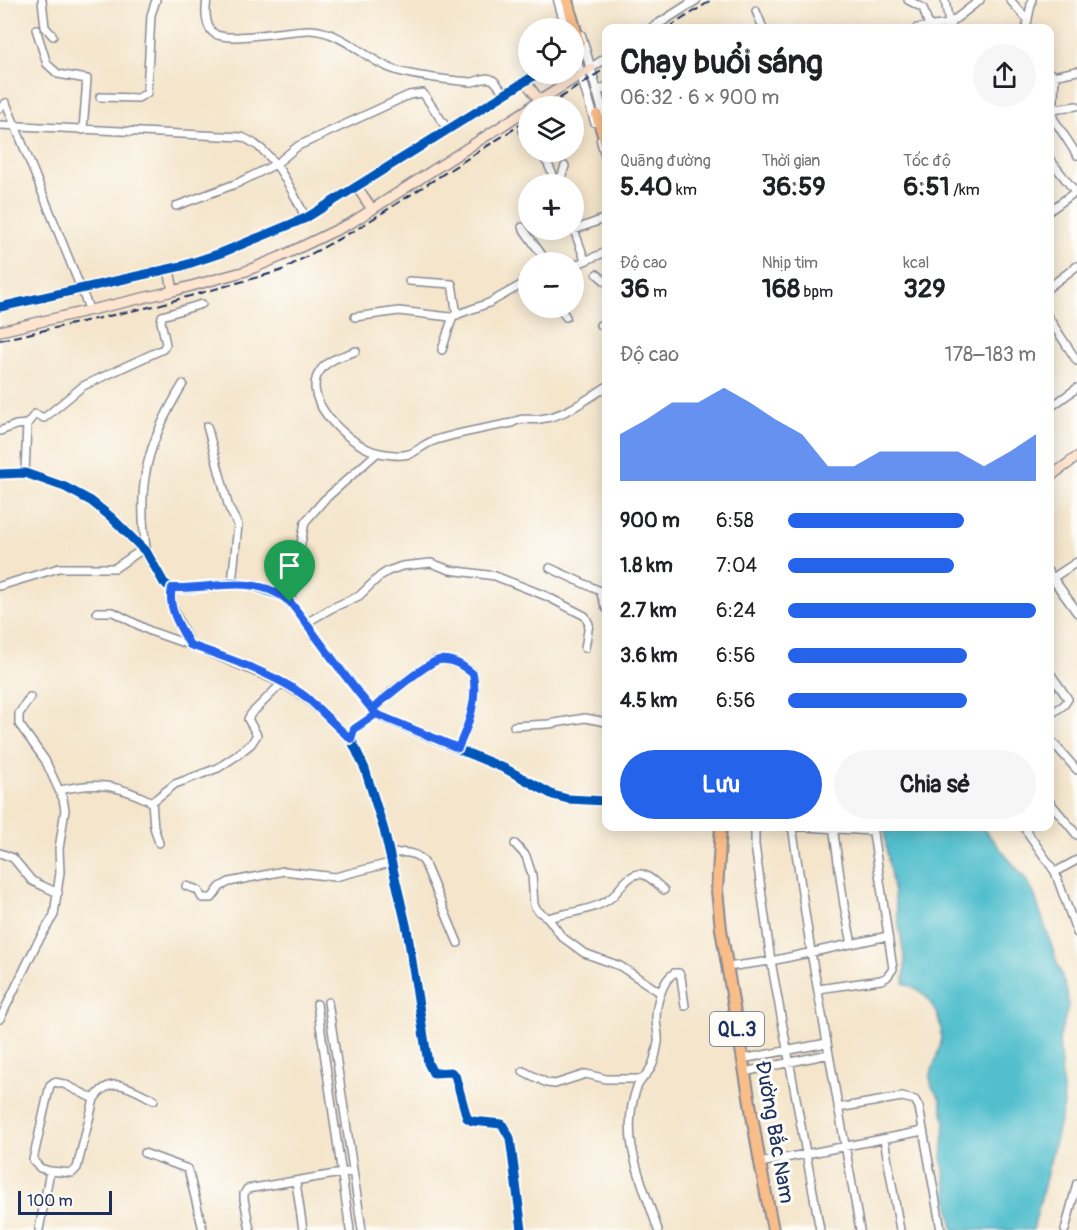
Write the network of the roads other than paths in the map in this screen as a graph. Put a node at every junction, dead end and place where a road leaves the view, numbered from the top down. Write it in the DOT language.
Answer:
graph roads {
  1 [pos="42,0"];
  2 [pos="156,0"];
  3 [pos="207,0"];
  4 [pos="560,0"];
  5 [pos="569,0"];
  6 [pos="696,0"];
  7 [pos="908,0"];
  8 [pos="945,0"];
  9 [pos="980,0"];
  10 [pos="1010,0"];
  11 [pos="1032,0"];
  12 [pos="756,11"];
  13 [pos="566,18"];
  14 [pos="572,18"];
  15 [pos="1028,20"];
  16 [pos="658,24"];
  17 [pos="761,24"];
  18 [pos="928,24"];
  19 [pos="950,24"];
  20 [pos="952,24"];
  21 [pos="1027,24"];
  22 [pos="36,29"];
  23 [pos="53,36"];
  24 [pos="584,57"];
  25 [pos="602,61"];
  26 [pos="591,68"];
  27 [pos="1077,71"];
  28 [pos="584,73"];
  29 [pos="1054,75"];
  30 [pos="584,82"];
  31 [pos="520,84"];
  32 [pos="566,84"];
  33 [pos="602,89"];
  34 [pos="597,92"];
  35 [pos="505,94"];
  36 [pos="587,95"];
  37 [pos="547,96"];
  38 [pos="100,97"];
  39 [pos="1077,106"];
  40 [pos="0,108"];
  41 [pos="1054,109"];
  42 [pos="518,115"];
  43 [pos="601,117"];
  44 [pos="1054,120"];
  45 [pos="0,125"];
  46 [pos="16,126"];
  47 [pos="83,130"];
  48 [pos="448,130"];
  49 [pos="602,145"];
  50 [pos="1077,155"];
  51 [pos="276,164"];
  52 [pos="1054,165"];
  53 [pos="565,166"];
  54 [pos="562,174"];
  55 [pos="357,187"];
  56 [pos="1076,193"];
  57 [pos="176,206"];
  58 [pos="1054,208"];
  59 [pos="372,209"];
  60 [pos="306,218"];
  61 [pos="602,219"];
  62 [pos="584,226"];
  63 [pos="578,240"];
  64 [pos="602,254"];
  65 [pos="585,260"];
  66 [pos="1077,266"];
  67 [pos="169,269"];
  68 [pos="597,274"];
  69 [pos="602,278"];
  70 [pos="409,280"];
  71 [pos="1054,283"];
  72 [pos="518,287"];
  73 [pos="81,290"];
  74 [pos="173,291"];
  75 [pos="201,304"];
  76 [pos="0,307"];
  77 [pos="90,311"];
  78 [pos="455,315"];
  79 [pos="355,317"];
  80 [pos="1054,326"];
  81 [pos="0,331"];
  82 [pos="442,350"];
  83 [pos="356,351"];
  84 [pos="1077,361"];
  85 [pos="183,384"];
  86 [pos="1077,388"];
  87 [pos="602,390"];
  88 [pos="1054,405"];
  89 [pos="27,424"];
  90 [pos="207,426"];
  91 [pos="0,431"];
  92 [pos="377,453"];
  93 [pos="1077,457"];
  94 [pos="25,473"];
  95 [pos="0,474"];
  96 [pos="1054,474"];
  97 [pos="145,551"];
  98 [pos="1077,562"];
  99 [pos="550,568"];
  100 [pos="1054,575"];
  101 [pos="1054,582"];
  102 [pos="232,583"];
  103 [pos="0,586"];
  104 [pos="172,588"];
  105 [pos="602,591"];
  106 [pos="290,602"];
  107 [pos="97,612"];
  108 [pos="1077,612"];
  109 [pos="306,623"];
  110 [pos="190,645"];
  111 [pos="585,648"];
  112 [pos="1054,679"];
  113 [pos="282,683"];
  114 [pos="30,697"];
  115 [pos="374,712"];
  116 [pos="1054,712"];
  117 [pos="602,721"];
  118 [pos="514,726"];
  119 [pos="351,739"];
  120 [pos="1054,744"];
  121 [pos="458,748"];
  122 [pos="1077,770"];
  123 [pos="60,790"];
  124 [pos="602,801"];
  125 [pos="152,802"];
  126 [pos="1054,807"];
  127 [pos="721,831"];
  128 [pos="755,831"];
  129 [pos="792,831"];
  130 [pos="833,831"];
  131 [pos="872,831"];
  132 [pos="1026,831"];
  133 [pos="1077,835"];
  134 [pos="159,843"];
  135 [pos="515,844"];
  136 [pos="0,853"];
  137 [pos="390,859"];
  138 [pos="1077,860"];
  139 [pos="1055,872"];
  140 [pos="186,886"];
  141 [pos="664,890"];
  142 [pos="58,893"];
  143 [pos="548,918"];
  144 [pos="1077,933"];
  145 [pos="888,936"];
  146 [pos="458,944"];
  147 [pos="852,944"];
  148 [pos="811,952"];
  149 [pos="771,961"];
  150 [pos="727,967"];
  151 [pos="818,989"];
  152 [pos="661,993"];
  153 [pos="328,1002"];
  154 [pos="317,1004"];
  155 [pos="684,1006"];
  156 [pos="0,1019"];
  157 [pos="827,1043"];
  158 [pos="788,1050"];
  159 [pos="829,1054"];
  160 [pos="335,1056"];
  161 [pos="323,1057"];
  162 [pos="742,1059"];
  163 [pos="790,1062"];
  164 [pos="523,1071"];
  165 [pos="744,1072"];
  166 [pos="641,1079"];
  167 [pos="94,1099"];
  168 [pos="154,1100"];
  169 [pos="838,1108"];
  170 [pos="923,1131"];
  171 [pos="884,1139"];
  172 [pos="845,1146"];
  173 [pos="144,1154"];
  174 [pos="806,1154"];
  175 [pos="760,1163"];
  176 [pos="353,1171"];
  177 [pos="50,1172"];
  178 [pos="341,1173"];
  179 [pos="296,1182"];
  180 [pos="1077,1183"];
  181 [pos="39,1230"];
  182 [pos="203,1230"];
  183 [pos="250,1230"];
  184 [pos="303,1230"];
  185 [pos="350,1230"];
  186 [pos="362,1230"];
  187 [pos="522,1230"];
  188 [pos="658,1230"];
  189 [pos="773,1230"];
  190 [pos="820,1230"];
  191 [pos="860,1230"];
  192 [pos="900,1230"];
  193 [pos="941,1230"];
  194 [pos="1065,1230"];
  1 -- 23 [label="street"];
  2 -- 38 [label="street"];
  3 -- 35 [label="street"];
  4 -- 13 [label="highway"];
  5 -- 14 [label="highway"];
  6 -- 16 [label="street"];
  7 -- 18 [label="street"];
  8 -- 19 [label="street"];
  9 -- 20 [label="street"];
  10 -- 15 [label="street"];
  11 -- 15 [label="street"];
  12 -- 17 [label="street"];
  15 -- 21 [label="street"];
  22 -- 47 [label="street"];
  24 -- 26 [label="street"];
  25 -- 26 [label="street"];
  26 -- 28 [label="main road"];
  26 -- 34 [label="street"];
  27 -- 29 [label="street"];
  30 -- 36 [label="street"];
  31 -- 35 [label="street"];
  32 -- 37 [label="main road"];
  33 -- 34 [label="street"];
  34 -- 36 [label="street"];
  34 -- 43 [label="street"];
  35 -- 48 [label="street"];
  36 -- 49 [label="street"];
  39 -- 41 [label="street"];
  40 -- 46 [label="street"];
  42 -- 59 [label="main road"];
  44 -- 50 [label="street"];
  45 -- 46 [label="street"];
  46 -- 47 [label="street"];
  46 -- 73 [label="street"];
  47 -- 51 [label="street"];
  48 -- 51 [label="street"];
  48 -- 55 [label="street"];
  51 -- 57 [label="street"];
  51 -- 60 [label="street"];
  52 -- 56 [label="street"];
  53 -- 54 [label="street"];
  55 -- 59 [label="main road"];
  55 -- 60 [label="street"];
  56 -- 58 [label="street"];
  59 -- 74 [label="main road"];
  60 -- 67 [label="street"];
  61 -- 62 [label="street"];
  63 -- 65 [label="street"];
  64 -- 65 [label="street"];
  66 -- 71 [label="street"];
  67 -- 73 [label="street"];
  67 -- 74 [label="main road"];
  68 -- 69 [label="street"];
  70 -- 78 [label="street"];
  72 -- 78 [label="street"];
  73 -- 76 [label="street"];
  73 -- 77 [label="street"];
  74 -- 77 [label="main road"];
  75 -- 89 [label="street"];
  77 -- 81 [label="main road"];
  78 -- 79 [label="street"];
  78 -- 82 [label="street"];
  80 -- 84 [label="street"];
  83 -- 92 [label="street"];
  85 -- 97 [label="street"];
  86 -- 88 [label="street"];
  87 -- 92 [label="street"];
  89 -- 91 [label="street"];
  89 -- 94 [label="street"];
  90 -- 102 [label="street"];
  92 -- 106 [label="street"];
  93 -- 96 [label="main road"];
  94 -- 95 [label="street"];
  94 -- 97 [label="street"];
  97 -- 103 [label="street"];
  97 -- 104 [label="street"];
  98 -- 100 [label="street"];
  99 -- 105 [label="street"];
  101 -- 108 [label="street"];
  102 -- 104 [label="street"];
  102 -- 106 [label="street"];
  104 -- 110 [label="street"];
  106 -- 109 [label="street"];
  107 -- 110 [label="street"];
  109 -- 111 [label="street"];
  109 -- 115 [label="street"];
  110 -- 113 [label="street"];
  112 -- 116 [label="street"];
  113 -- 119 [label="street"];
  113 -- 125 [label="street"];
  114 -- 123 [label="street"];
  115 -- 119 [label="street"];
  115 -- 121 [label="street"];
  115 -- 121 [label="street"];
  117 -- 118 [label="street"];
  119 -- 137 [label="street"];
  120 -- 122 [label="street"];
  121 -- 124 [label="street"];
  123 -- 125 [label="street"];
  123 -- 142 [label="street"];
  125 -- 134 [label="street"];
  126 -- 133 [label="street"];
  127 -- 150 [label="highway, Đường Bắc Nam / QL.3"];
  128 -- 149 [label="street"];
  129 -- 148 [label="street"];
  130 -- 147 [label="street"];
  131 -- 145 [label="street"];
  132 -- 139 [label="street"];
  135 -- 143 [label="street"];
  136 -- 142 [label="street"];
  137 -- 140 [label="street"];
  137 -- 146 [label="street"];
  137 -- 187 [label="street"];
  138 -- 139 [label="street"];
  139 -- 144 [label="street"];
  141 -- 143 [label="street"];
  142 -- 156 [label="street"];
  143 -- 152 [label="street"];
  145 -- 147 [label="street"];
  145 -- 151 [label="street"];
  147 -- 148 [label="street"];
  148 -- 149 [label="street"];
  148 -- 151 [label="street"];
  149 -- 150 [label="street"];
  149 -- 158 [label="street"];
  150 -- 162 [label="highway, Đường Bắc Nam / QL.3"];
  151 -- 157 [label="street"];
  152 -- 155 [label="street"];
  152 -- 166 [label="street"];
  153 -- 160 [label="street"];
  154 -- 161 [label="street"];
  157 -- 158 [label="street"];
  157 -- 159 [label="street"];
  158 -- 162 [label="street"];
  158 -- 163 [label="street"];
  159 -- 163 [label="street"];
  159 -- 169 [label="street"];
  160 -- 161 [label="street"];
  160 -- 176 [label="street"];
  161 -- 178 [label="street"];
  162 -- 165 [label="highway, Đường Bắc Nam / QL.3"];
  163 -- 165 [label="street"];
  163 -- 174 [label="street"];
  164 -- 166 [label="street"];
  165 -- 175 [label="highway, Đường Bắc Nam / QL.3"];
  166 -- 188 [label="street"];
  167 -- 168 [label="street"];
  167 -- 177 [label="street"];
  167 -- 177 [label="street"];
  169 -- 170 [label="street"];
  169 -- 172 [label="street"];
  170 -- 171 [label="street"];
  170 -- 193 [label="street"];
  171 -- 172 [label="street"];
  171 -- 192 [label="street"];
  172 -- 174 [label="street"];
  172 -- 191 [label="street"];
  173 -- 182 [label="street"];
  174 -- 175 [label="street"];
  174 -- 190 [label="street"];
  175 -- 189 [label="highway, Đường Bắc Nam / QL.3"];
  176 -- 178 [label="street"];
  176 -- 186 [label="street"];
  177 -- 181 [label="street"];
  178 -- 179 [label="street"];
  178 -- 185 [label="street"];
  179 -- 183 [label="street"];
  179 -- 184 [label="street"];
  180 -- 194 [label="street"];
}
